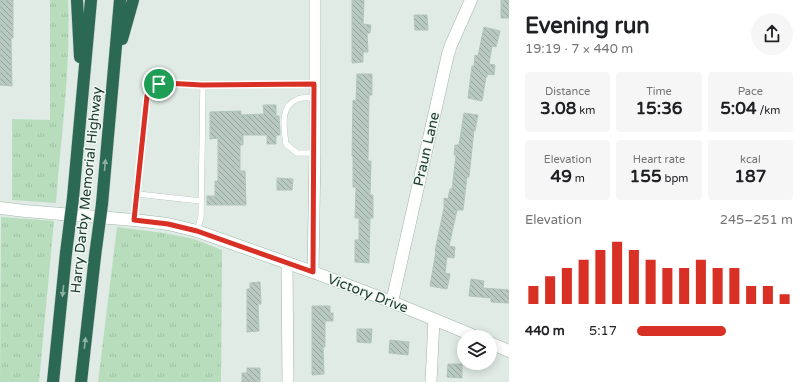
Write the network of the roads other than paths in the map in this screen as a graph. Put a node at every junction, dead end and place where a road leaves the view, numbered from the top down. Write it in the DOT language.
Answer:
graph roads {
  1 [pos="77,0"];
  2 [pos="91,0"];
  3 [pos="120,0"];
  4 [pos="133,0"];
  5 [pos="315,0"];
  6 [pos="471,0"];
  7 [pos="114,71"];
  8 [pos="314,84"];
  9 [pos="203,85"];
  10 [pos="314,98"];
  11 [pos="82,100"];
  12 [pos="315,153"];
  13 [pos="137,194"];
  14 [pos="201,201"];
  15 [pos="0,208"];
  16 [pos="134,220"];
  17 [pos="197,231"];
  18 [pos="287,264"];
  19 [pos="313,272"];
  20 [pos="392,302"];
  21 [pos="434,319"];
  22 [pos="460,330"];
  23 [pos="497,345"];
  24 [pos="509,351"];
  25 [pos="53,382"];
  26 [pos="81,382"];
  27 [pos="288,382"];
  28 [pos="431,382"];
  1 -- 11 [label="highway"];
  2 -- 11 [label="highway, Harry Darby Memorial Highway"];
  3 -- 7 [label="highway, Harry Darby Memorial Highway"];
  4 -- 7 [label="highway"];
  5 -- 8 [label="street"];
  6 -- 20 [label="main road, Praun Lane"];
  26 -- 7 [label="highway, Harry Darby Memorial Highway, one-way, bridge"];
  8 -- 9 [label="lane"];
  8 -- 10 [label="street"];
  9 -- 13 [label="lane"];
  9 -- 14 [label="lane"];
  10 -- 12 [label="street"];
  10 -- 12 [label="lane"];
  11 -- 25 [label="highway, Harry Darby Memorial Highway, one-way, bridge"];
  12 -- 19 [label="street"];
  13 -- 14 [label="lane"];
  13 -- 16 [label="lane"];
  14 -- 17 [label="lane"];
  15 -- 16 [label="main road, Victory Drive"];
  16 -- 17 [label="main road, Victory Drive"];
  17 -- 18 [label="main road, Victory Drive"];
  18 -- 19 [label="main road, Victory Drive"];
  18 -- 27 [label="street"];
  19 -- 20 [label="main road, Victory Drive"];
  20 -- 21 [label="main road, Victory Drive"];
  21 -- 22 [label="main road, Victory Drive"];
  21 -- 28 [label="street"];
  23 -- 24 [label="main road"];
}
